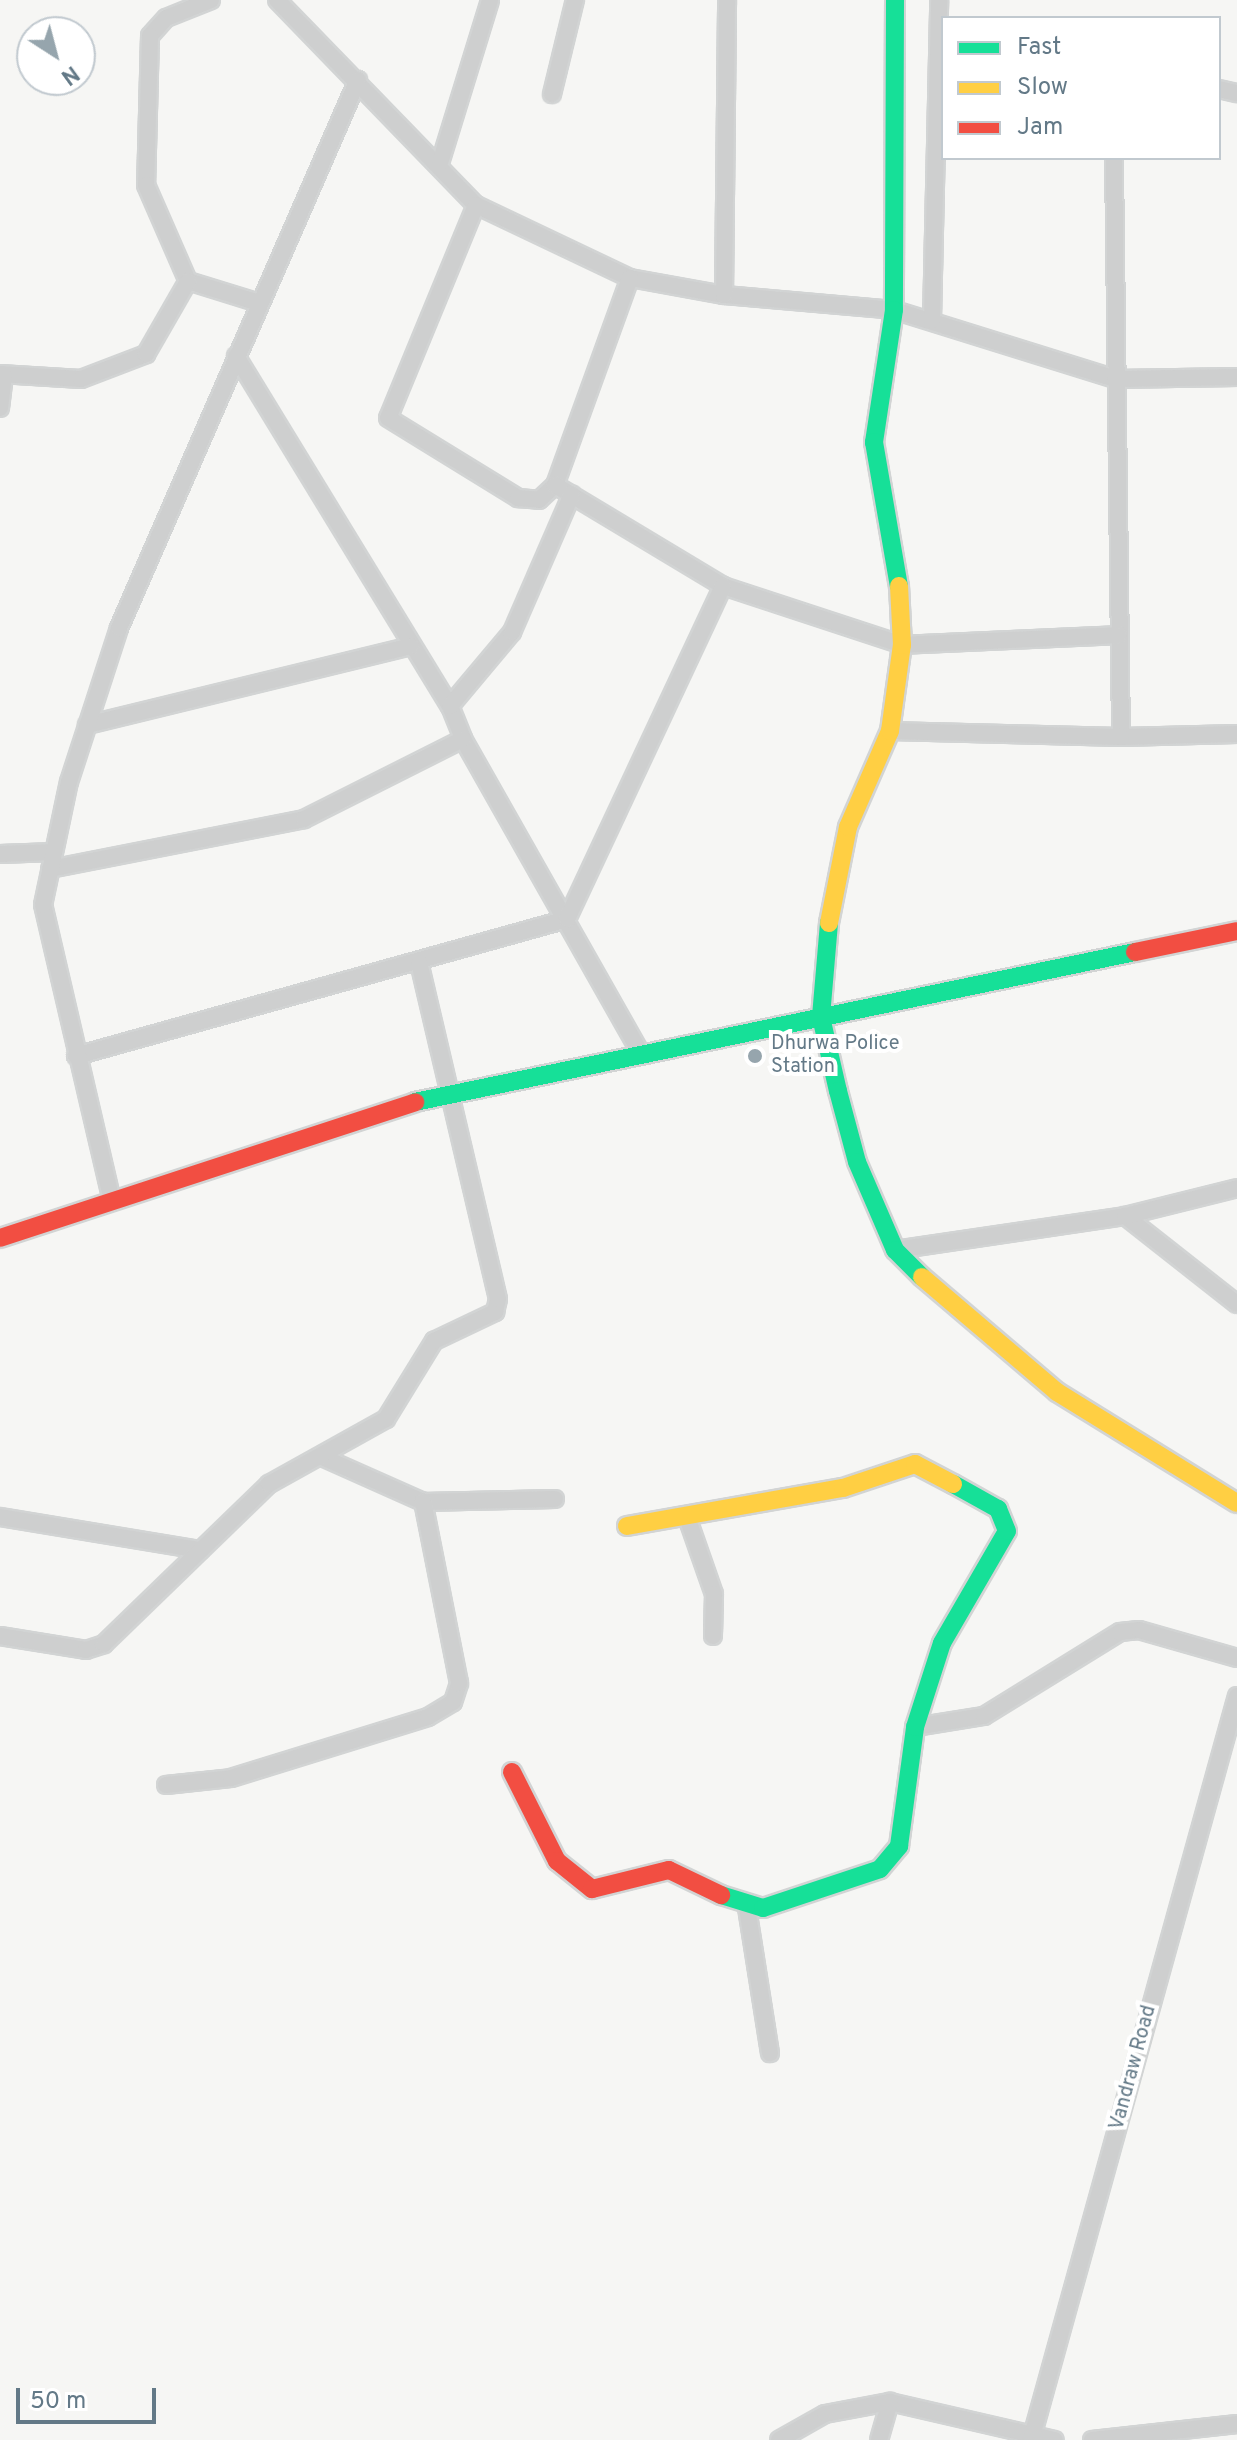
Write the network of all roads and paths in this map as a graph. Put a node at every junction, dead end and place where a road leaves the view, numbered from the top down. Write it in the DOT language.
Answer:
graph roads {
  1 [pos="211,0"];
  2 [pos="277,0"];
  3 [pos="490,0"];
  4 [pos="575,0"];
  5 [pos="727,0"];
  6 [pos="895,0"];
  7 [pos="939,0"];
  8 [pos="358,80"];
  9 [pos="552,94"];
  10 [pos="1114,160"];
  11 [pos="440,163"];
  12 [pos="476,205"];
  13 [pos="630,278"];
  14 [pos="188,281"];
  15 [pos="724,295"];
  16 [pos="259,303"];
  17 [pos="894,310"];
  18 [pos="932,320"];
  19 [pos="236,356"];
  20 [pos="2,375"];
  21 [pos="1237,377"];
  22 [pos="1115,379"];
  23 [pos="0,408"];
  24 [pos="555,485"];
  25 [pos="572,494"];
  26 [pos="723,586"];
  27 [pos="1119,635"];
  28 [pos="902,645"];
  29 [pos="410,646"];
  30 [pos="450,706"];
  31 [pos="87,725"];
  32 [pos="890,731"];
  33 [pos="1237,734"];
  34 [pos="1121,737"];
  35 [pos="463,739"];
  36 [pos="0,854"];
  37 [pos="52,860"];
  38 [pos="567,919"];
  39 [pos="1237,931"];
  40 [pos="419,963"];
  41 [pos="821,1017"];
  42 [pos="641,1053"];
  43 [pos="76,1056"];
  44 [pos="447,1092"];
  45 [pos="1237,1188"];
  46 [pos="112,1201"];
  47 [pos="1125,1216"];
  48 [pos="0,1238"];
  49 [pos="895,1250"];
  50 [pos="1237,1304"];
  51 [pos="322,1457"];
  52 [pos="555,1499"];
  53 [pos="423,1502"];
  54 [pos="1237,1503"];
  55 [pos="0,1517"];
  56 [pos="687,1517"];
  57 [pos="627,1526"];
  58 [pos="200,1550"];
  59 [pos="0,1636"];
  60 [pos="713,1636"];
  61 [pos="1237,1658"];
  62 [pos="1237,1696"];
  63 [pos="915,1727"];
  64 [pos="512,1772"];
  65 [pos="166,1785"];
  66 [pos="747,1908"];
  67 [pos="770,2053"];
  68 [pos="890,2402"];
  69 [pos="1237,2424"];
  70 [pos="1031,2438"];
  71 [pos="1106,2439"];
  72 [pos="779,2440"];
  73 [pos="879,2440"];
  74 [pos="1055,2440"];
  75 [pos="1092,2440"];
  1 -- 14 [label="street"];
  2 -- 8 [label="street"];
  3 -- 11 [label="street"];
  4 -- 9 [label="street"];
  5 -- 15 [label="street"];
  6 -- 17 [label="street"];
  7 -- 18 [label="street"];
  8 -- 11 [label="street"];
  8 -- 16 [label="street"];
  10 -- 22 [label="street"];
  11 -- 12 [label="street"];
  12 -- 13 [label="street"];
  12 -- 24 [label="street"];
  13 -- 15 [label="street"];
  13 -- 24 [label="street"];
  14 -- 16 [label="street"];
  14 -- 20 [label="street"];
  15 -- 17 [label="street"];
  16 -- 19 [label="street"];
  17 -- 18 [label="street"];
  17 -- 28 [label="street"];
  18 -- 22 [label="street"];
  19 -- 29 [label="street"];
  19 -- 31 [label="street"];
  20 -- 23 [label="street"];
  21 -- 22 [label="street"];
  22 -- 27 [label="street"];
  24 -- 25 [label="street"];
  25 -- 26 [label="street"];
  25 -- 30 [label="street"];
  26 -- 28 [label="street"];
  26 -- 38 [label="street"];
  27 -- 28 [label="street"];
  27 -- 34 [label="street"];
  28 -- 32 [label="street"];
  29 -- 30 [label="street"];
  29 -- 31 [label="street"];
  30 -- 35 [label="street"];
  31 -- 37 [label="street"];
  32 -- 34 [label="street"];
  32 -- 41 [label="street"];
  33 -- 34 [label="street"];
  35 -- 37 [label="street"];
  35 -- 38 [label="street"];
  36 -- 37 [label="street"];
  37 -- 43 [label="street"];
  38 -- 40 [label="street"];
  38 -- 42 [label="street"];
  39 -- 41 [label="street"];
  40 -- 43 [label="street"];
  40 -- 44 [label="street"];
  41 -- 42 [label="street"];
  41 -- 49 [label="street"];
  42 -- 44 [label="street"];
  43 -- 46 [label="street"];
  44 -- 46 [label="street"];
  44 -- 51 [label="street"];
  45 -- 47 [label="street"];
  46 -- 48 [label="street"];
  47 -- 49 [label="street"];
  47 -- 50 [label="street"];
  49 -- 54 [label="street"];
  51 -- 53 [label="street"];
  51 -- 58 [label="street"];
  52 -- 53 [label="street"];
  53 -- 65 [label="street"];
  55 -- 58 [label="street"];
  56 -- 57 [label="street"];
  56 -- 60 [label="street"];
  56 -- 63 [label="street"];
  58 -- 59 [label="street"];
  61 -- 63 [label="street"];
  62 -- 70 [label="street, Vandraw Road"];
  63 -- 66 [label="street"];
  64 -- 66 [label="street"];
  66 -- 67 [label="street"];
  68 -- 70 [label="street"];
  68 -- 72 [label="street"];
  68 -- 73 [label="street"];
  69 -- 71 [label="street"];
  70 -- 74 [label="street"];
  71 -- 75 [label="street"];
}
